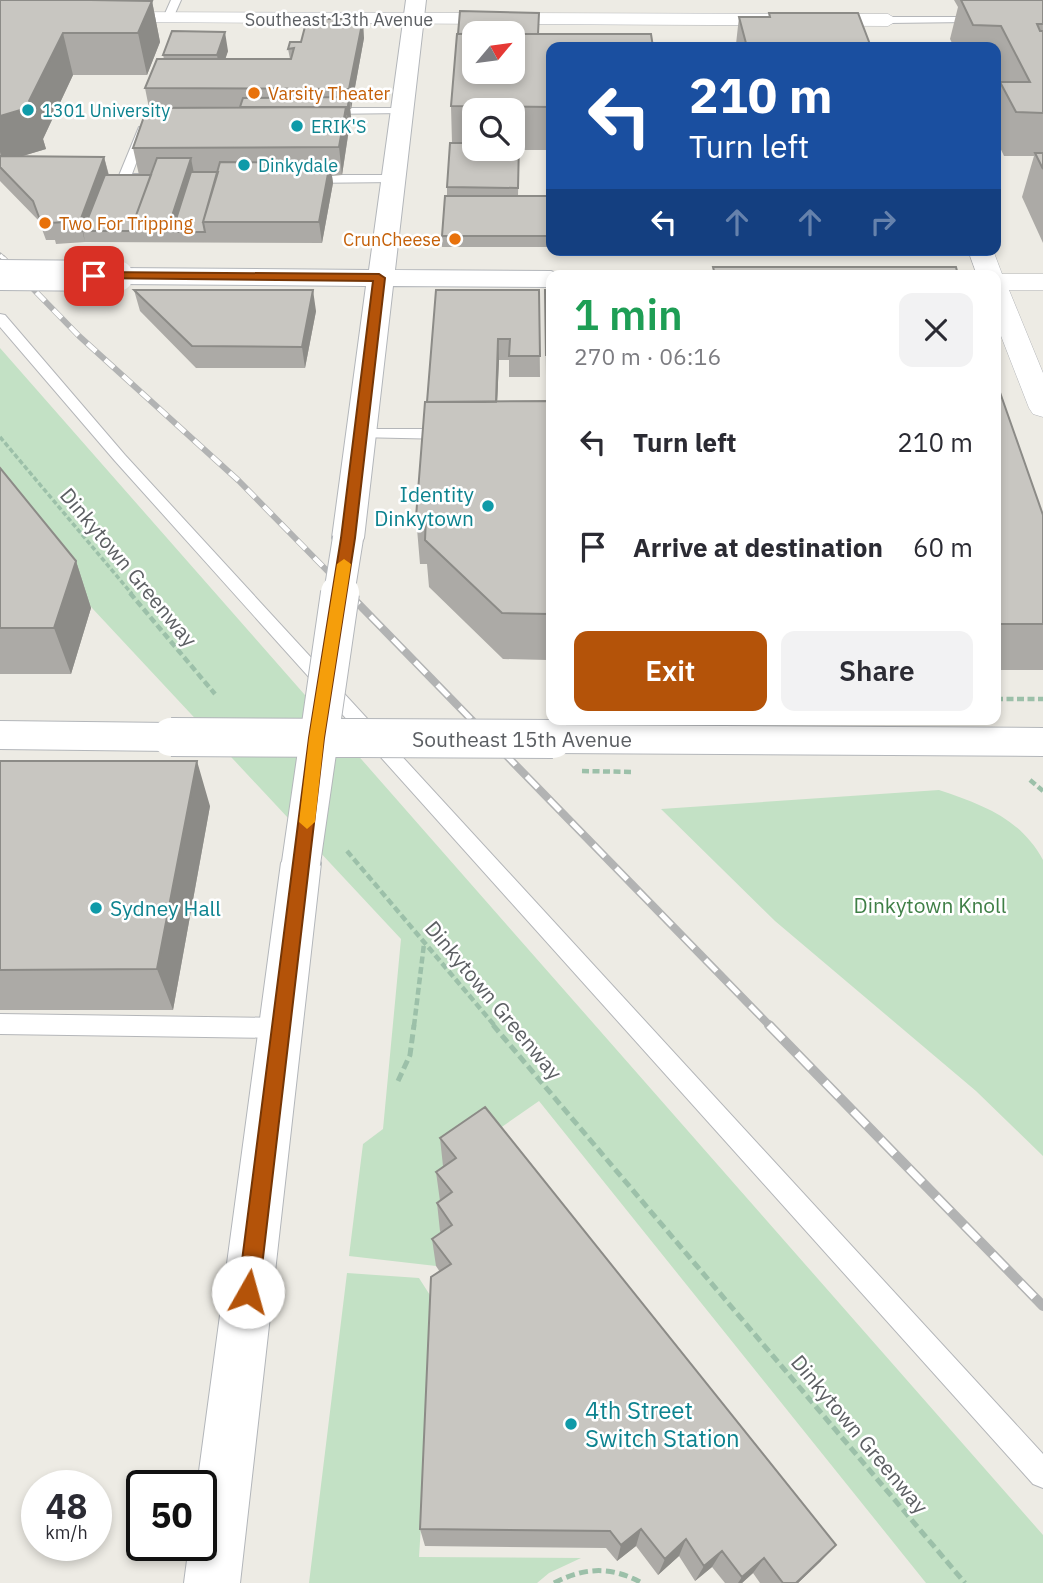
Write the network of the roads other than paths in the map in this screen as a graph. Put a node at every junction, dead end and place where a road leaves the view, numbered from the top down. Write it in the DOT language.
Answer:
graph roads {
  1 [pos="881,0"];
  2 [pos="172,9"];
  3 [pos="415,9"];
  4 [pos="83,18"];
  5 [pos="888,20"];
  6 [pos="964,20"];
  7 [pos="897,40"];
  8 [pos="316,111"];
  9 [pos="401,111"];
  10 [pos="146,121"];
  11 [pos="166,178"];
  12 [pos="291,179"];
  13 [pos="392,179"];
  14 [pos="0,275"];
  15 [pos="379,278"];
  16 [pos="546,279"];
  17 [pos="1001,282"];
  18 [pos="1043,282"];
  19 [pos="1001,303"];
  20 [pos="0,318"];
  21 [pos="1043,408"];
  22 [pos="360,434"];
  23 [pos="461,434"];
  24 [pos="0,735"];
  25 [pos="317,738"];
  26 [pos="1043,742"];
  27 [pos="0,1024"];
  28 [pos="281,1028"];
  29 [pos="1043,1474"];
  30 [pos="212,1583"];
  1 -- 5 [label="street"];
  2 -- 3 [label="street, Southeast 13th Avenue"];
  2 -- 4 [label="street, Southeast 13th Avenue"];
  3 -- 5 [label="street, Southeast 13th Avenue"];
  3 -- 9 [label="main road"];
  5 -- 6 [label="lane"];
  5 -- 7 [label="street"];
  8 -- 9 [label="lane"];
  9 -- 13 [label="main road"];
  10 -- 11 [label="lane"];
  12 -- 13 [label="lane"];
  13 -- 15 [label="main road"];
  14 -- 15 [label="main road, bridge"];
  15 -- 16 [label="main road"];
  15 -- 22 [label="main road"];
  17 -- 18 [label="street"];
  19 -- 21 [label="street"];
  20 -- 29 [label="lane"];
  22 -- 23 [label="lane"];
  22 -- 25 [label="main road, bridge"];
  24 -- 25 [label="main road, Southeast 15th Avenue, bridge"];
  25 -- 26 [label="main road, Southeast 15th Avenue, bridge"];
  25 -- 28 [label="main road, bridge"];
  27 -- 28 [label="lane"];
  28 -- 30 [label="main road"];
}
